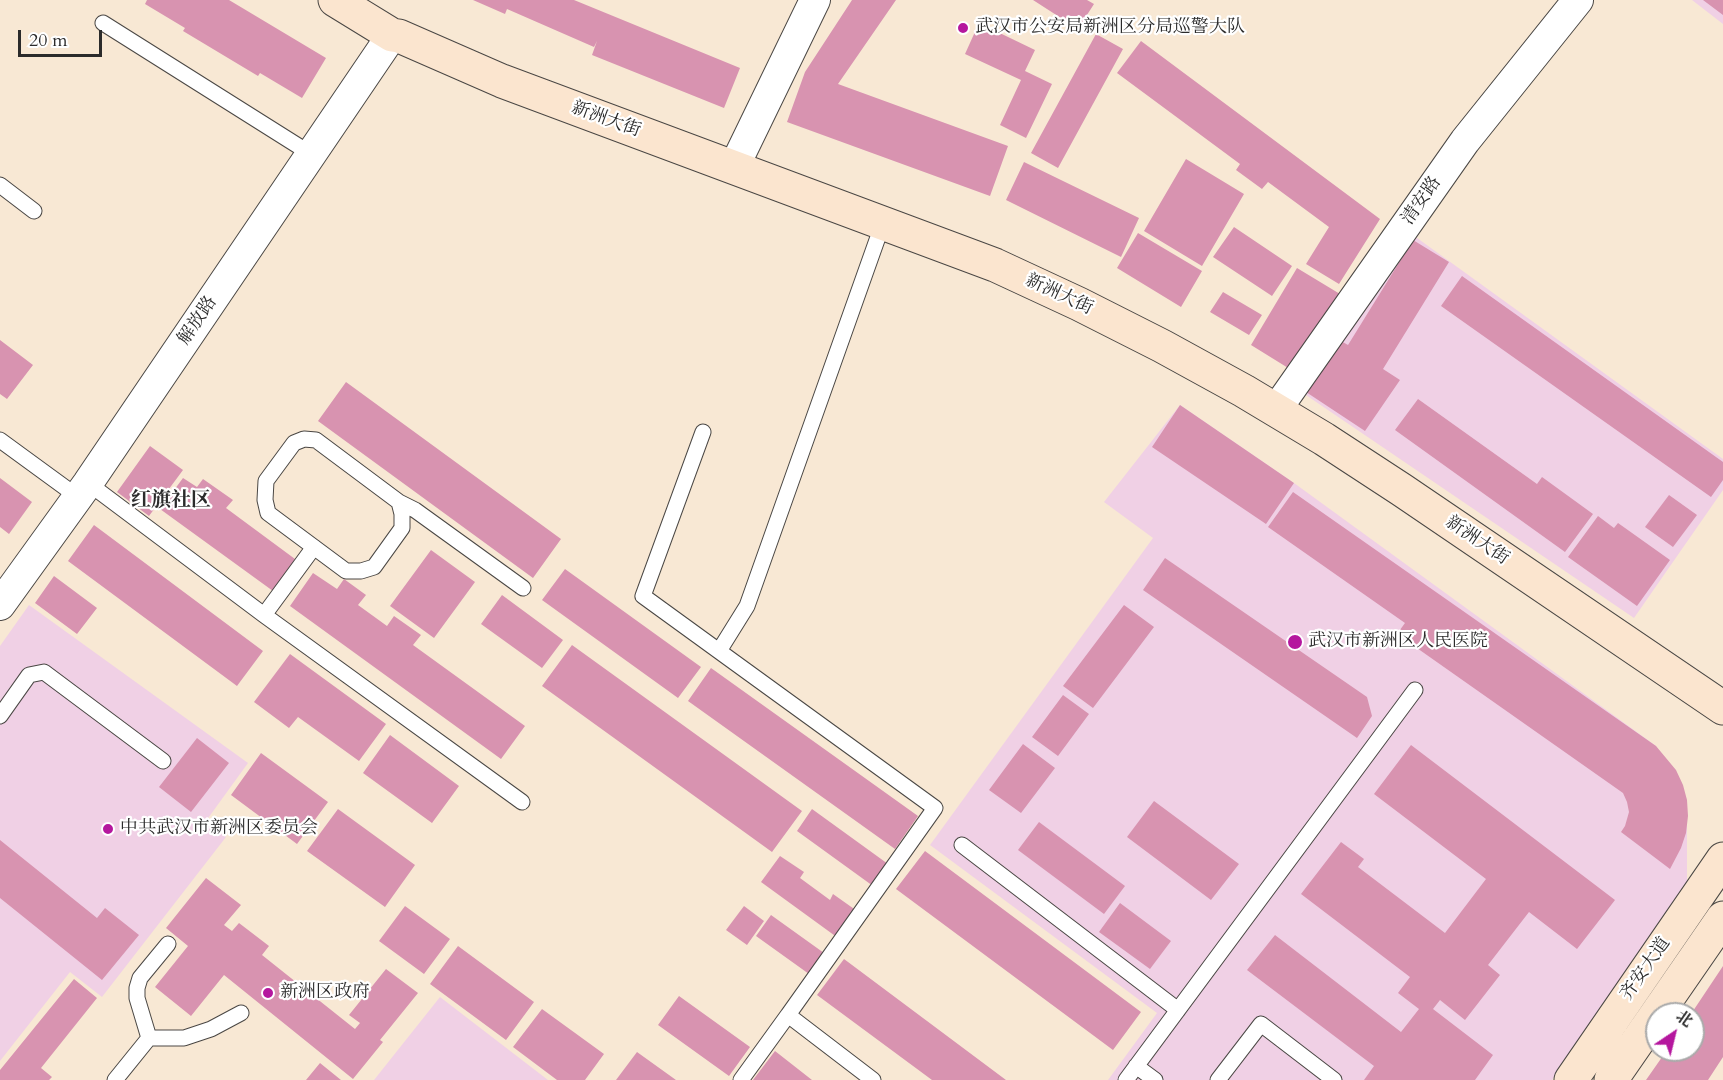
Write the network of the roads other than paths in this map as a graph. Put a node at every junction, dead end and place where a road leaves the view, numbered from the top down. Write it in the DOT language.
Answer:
graph roads {
  1 [pos="335,0"];
  2 [pos="815,0"];
  3 [pos="1578,0"];
  4 [pos="103,23"];
  5 [pos="392,35"];
  6 [pos="311,154"];
  7 [pos="734,167"];
  8 [pos="0,185"];
  9 [pos="34,211"];
  10 [pos="883,223"];
  11 [pos="1276,410"];
  12 [pos="703,432"];
  13 [pos="0,440"];
  14 [pos="83,490"];
  15 [pos="399,502"];
  16 [pos="315,547"];
  17 [pos="523,588"];
  18 [pos="0,605"];
  19 [pos="264,615"];
  20 [pos="719,651"];
  21 [pos="1415,690"];
  22 [pos="1723,708"];
  23 [pos="0,716"];
  24 [pos="163,761"];
  25 [pos="522,802"];
  26 [pos="962,845"];
  27 [pos="1723,860"];
  28 [pos="1723,918"];
  29 [pos="168,944"];
  30 [pos="1178,1010"];
  31 [pos="241,1013"];
  32 [pos="788,1015"];
  33 [pos="149,1038"];
  34 [pos="1136,1066"];
  35 [pos="115,1080"];
  36 [pos="741,1080"];
  37 [pos="873,1080"];
  38 [pos="1126,1080"];
  39 [pos="1155,1080"];
  40 [pos="1218,1080"];
  41 [pos="1334,1080"];
  42 [pos="1571,1080"];
  43 [pos="1611,1080"];
  1 -- 5 [label="main road, 新洲大街"];
  2 -- 7 [label="street"];
  3 -- 11 [label="street, 清安路"];
  4 -- 6 [label="lane"];
  5 -- 6 [label="street, 解放路"];
  5 -- 7 [label="main road, 新洲大街"];
  6 -- 14 [label="street, 解放路"];
  7 -- 10 [label="main road, 新洲大街"];
  8 -- 9 [label="lane"];
  10 -- 11 [label="main road, 新洲大街"];
  10 -- 20 [label="lane"];
  11 -- 22 [label="main road, 新洲大街"];
  12 -- 20 [label="lane"];
  13 -- 14 [label="lane"];
  14 -- 18 [label="street, 解放路"];
  14 -- 19 [label="lane"];
  15 -- 16 [label="lane"];
  15 -- 16 [label="lane"];
  15 -- 17 [label="lane"];
  16 -- 19 [label="lane"];
  19 -- 25 [label="lane"];
  20 -- 32 [label="lane"];
  21 -- 30 [label="lane"];
  23 -- 24 [label="lane"];
  26 -- 30 [label="lane"];
  27 -- 42 [label="main road, 齐安大道"];
  28 -- 43 [label="main road, 齐安大道"];
  29 -- 33 [label="lane"];
  30 -- 34 [label="lane"];
  31 -- 33 [label="lane"];
  32 -- 36 [label="lane"];
  32 -- 37 [label="lane"];
  33 -- 35 [label="lane"];
  34 -- 38 [label="lane"];
  34 -- 39 [label="lane"];
  40 -- 41 [label="lane"];
}
